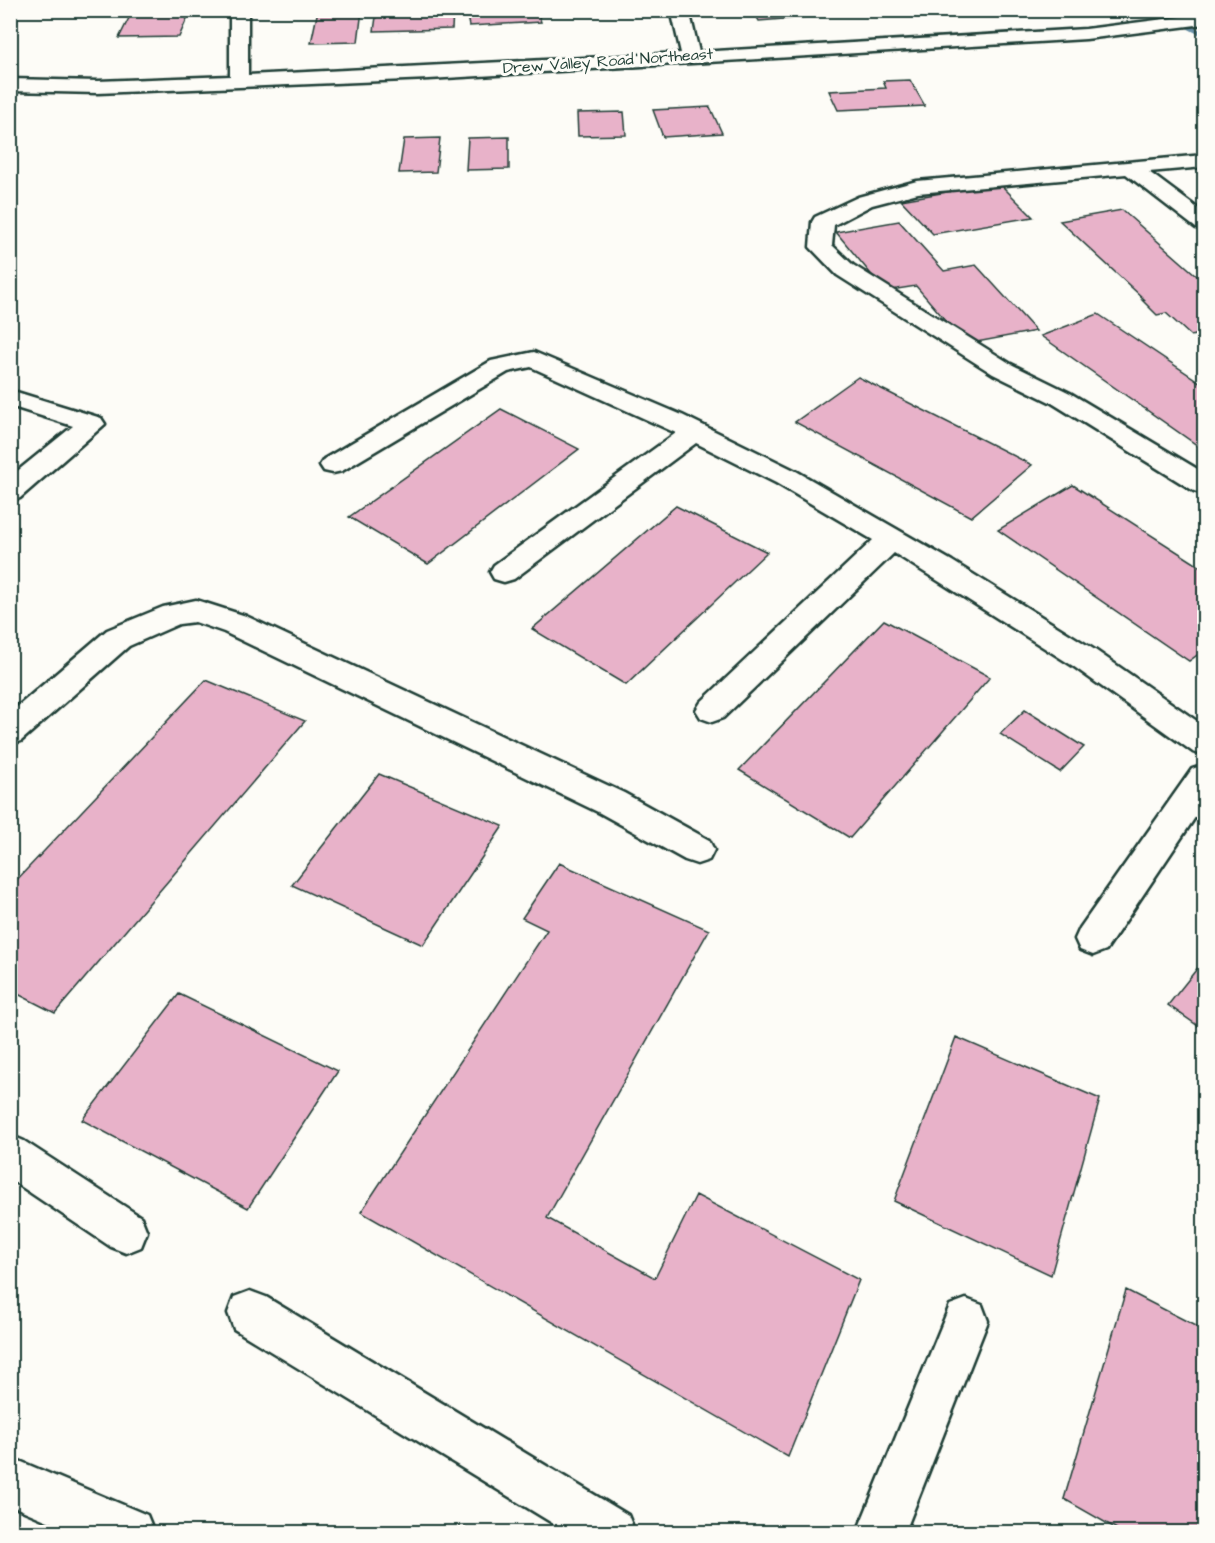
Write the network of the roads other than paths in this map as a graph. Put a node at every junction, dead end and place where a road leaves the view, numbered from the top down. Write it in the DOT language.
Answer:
graph roads {
  1 [pos="239,10"];
  2 [pos="680,10"];
  3 [pos="1204,19"];
  4 [pos="691,56"];
  5 [pos="239,82"];
  6 [pos="10,85"];
  7 [pos="1204,161"];
  8 [pos="1129,167"];
  9 [pos="1204,223"];
  10 [pos="10,397"];
  11 [pos="694,432"];
  12 [pos="333,465"];
  13 [pos="1204,485"];
  14 [pos="10,492"];
  15 [pos="892,538"];
  16 [pos="504,572"];
  17 [pos="712,710"];
  18 [pos="12,729"];
  19 [pos="1204,743"];
  20 [pos="1204,778"];
  21 [pos="697,850"];
  22 [pos="1093,939"];
  23 [pos="10,1155"];
  24 [pos="126,1232"];
  25 [pos="250,1313"];
  26 [pos="966,1321"];
  27 [pos="10,1481"];
  28 [pos="130,1533"];
  29 [pos="610,1533"];
  30 [pos="881,1533"];
  1 -- 5 [label="street"];
  2 -- 4 [label="street"];
  3 -- 4 [label="street, Drew Valley Road Northeast"];
  4 -- 5 [label="street, Drew Valley Road Northeast"];
  5 -- 6 [label="street, Drew Valley Road Northeast"];
  7 -- 8 [label="street"];
  8 -- 9 [label="street"];
  8 -- 13 [label="street"];
  10 -- 14 [label="street"];
  11 -- 12 [label="street"];
  11 -- 15 [label="street"];
  11 -- 16 [label="street"];
  15 -- 17 [label="street"];
  15 -- 19 [label="street"];
  18 -- 21 [label="street"];
  20 -- 22 [label="street"];
  23 -- 24 [label="street"];
  25 -- 29 [label="street"];
  26 -- 30 [label="street"];
  27 -- 28 [label="street"];
}
